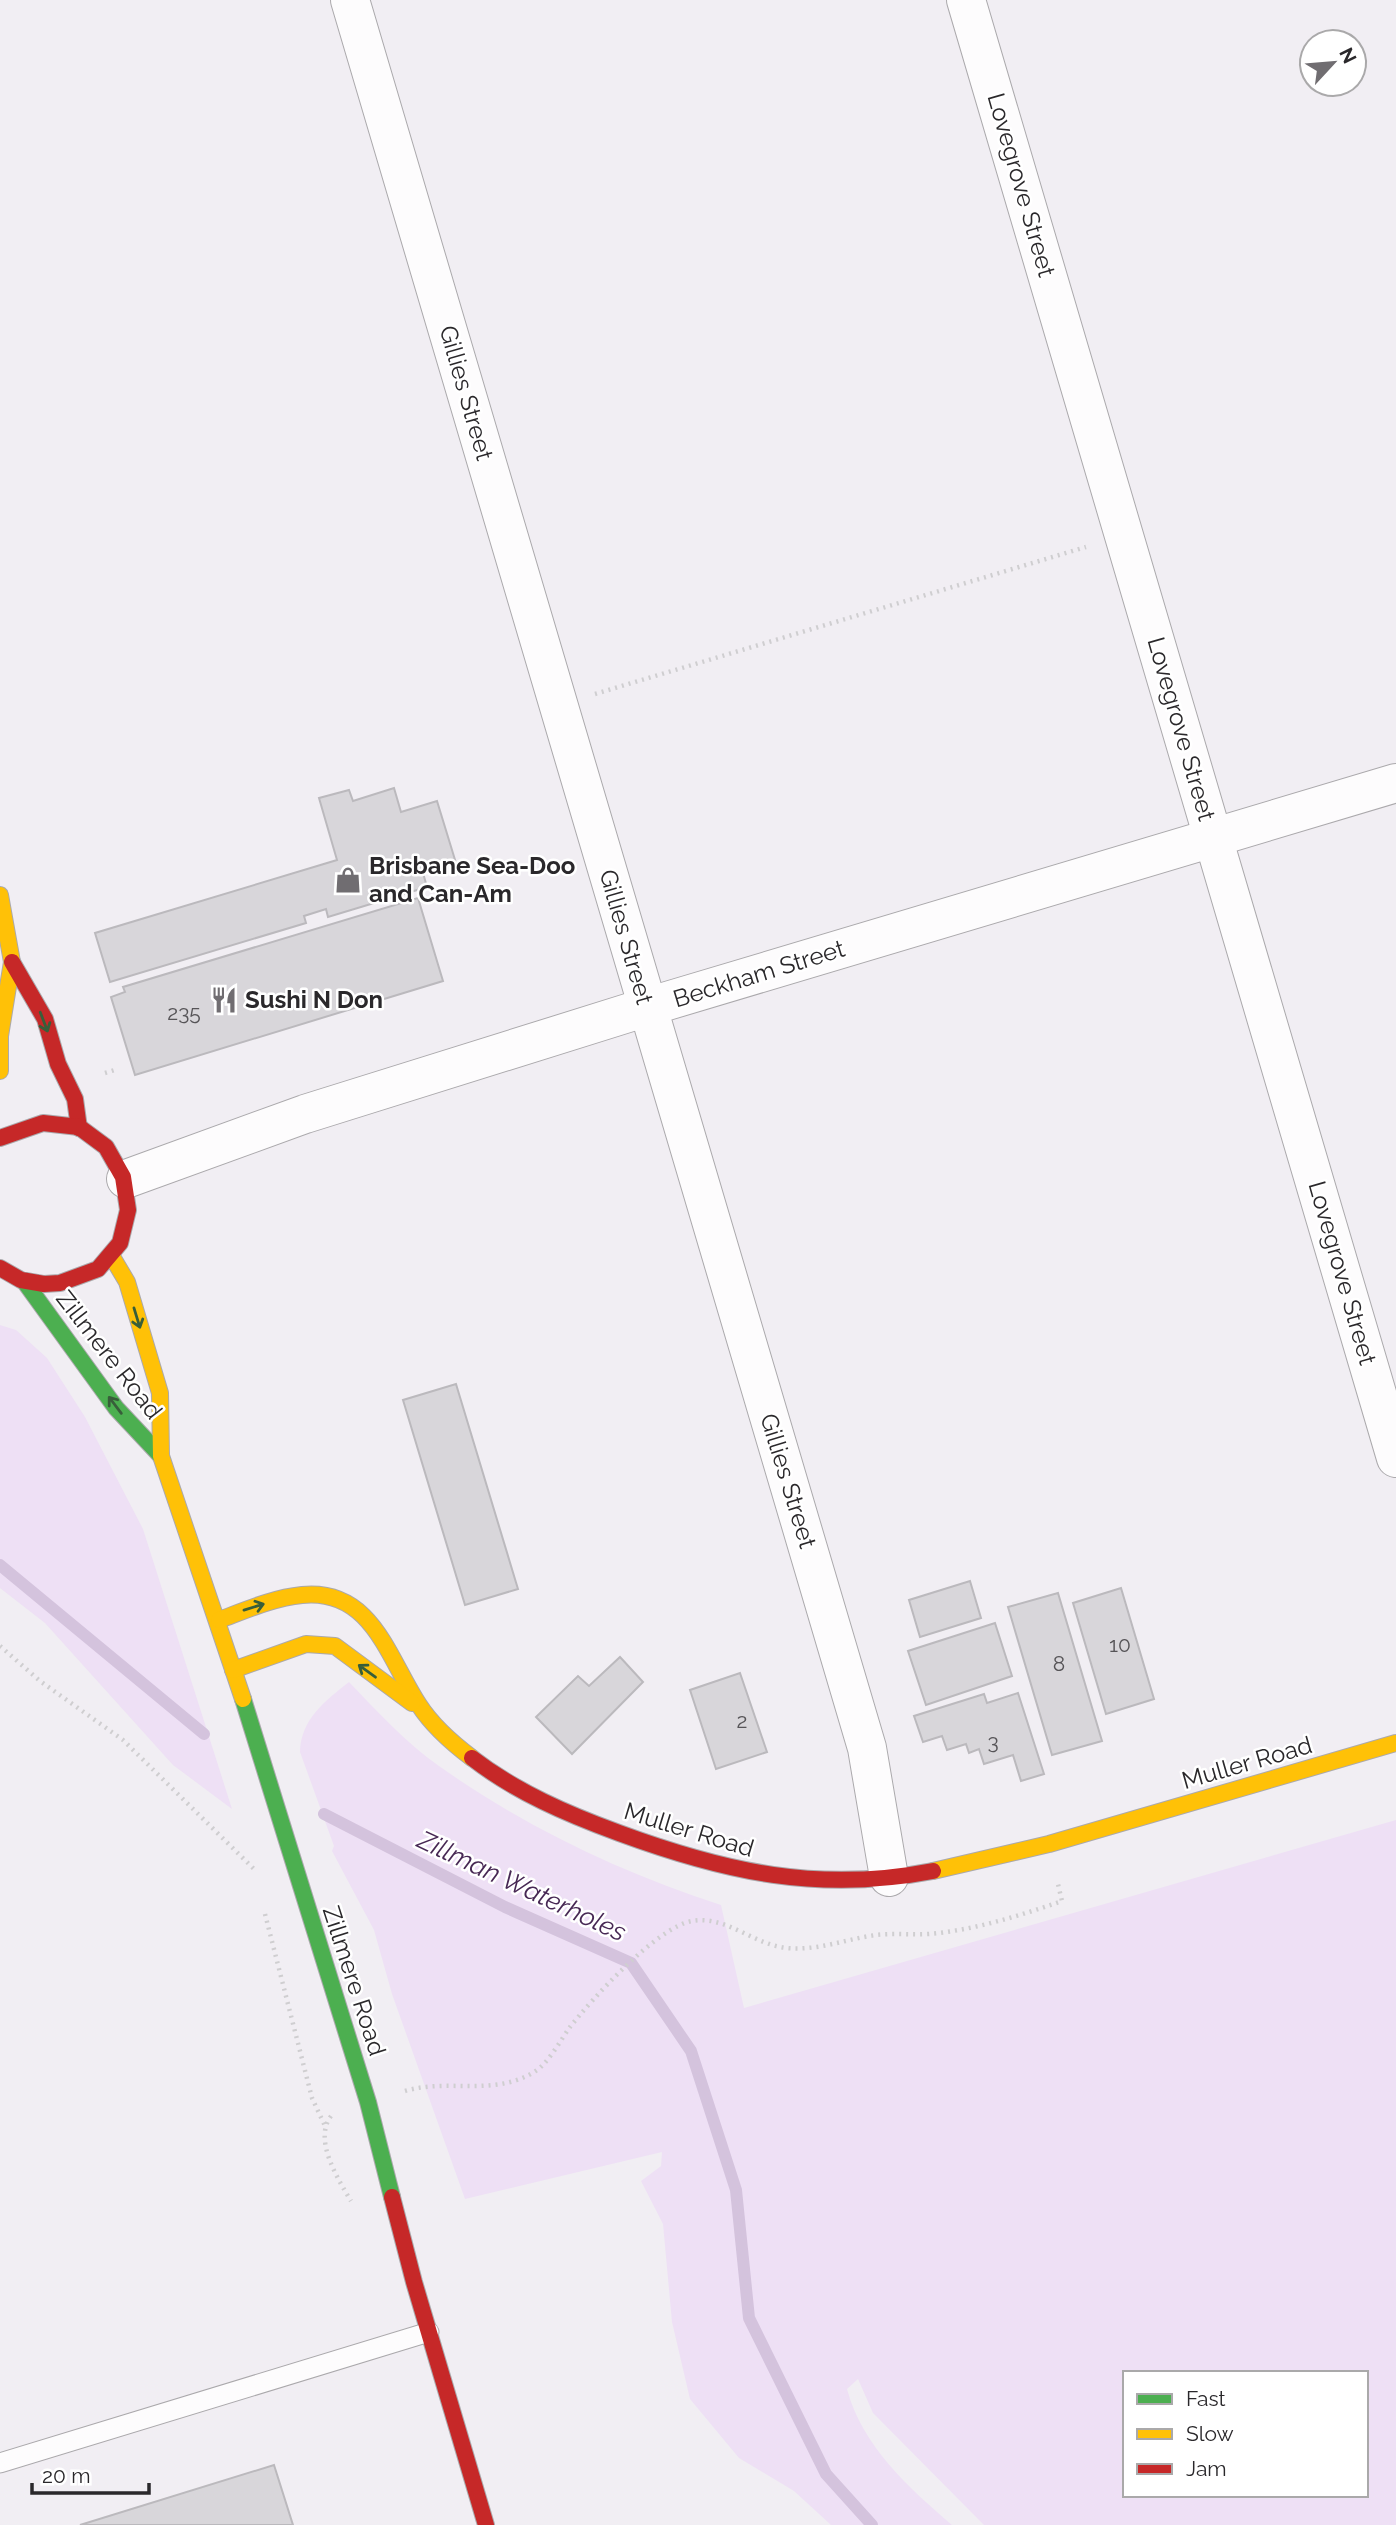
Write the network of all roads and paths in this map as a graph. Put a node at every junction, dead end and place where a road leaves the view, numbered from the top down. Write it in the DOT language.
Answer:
graph roads {
  1 [pos="349,0"];
  2 [pos="966,0"];
  3 [pos="1090,546"];
  4 [pos="558,705"];
  5 [pos="1396,783"];
  6 [pos="1214,838"];
  7 [pos="0,895"];
  8 [pos="12,962"];
  9 [pos="647,1007"];
  10 [pos="118,1069"];
  11 [pos="0,1071"];
  12 [pos="101,1074"];
  13 [pos="79,1128"];
  14 [pos="0,1138"];
  15 [pos="126,1179"];
  16 [pos="111,1255"];
  17 [pos="1,1271"];
  18 [pos="24,1281"];
  19 [pos="161,1455"];
  20 [pos="1396,1458"];
  21 [pos="219,1620"];
  22 [pos="0,1646"];
  23 [pos="233,1670"];
  24 [pos="423,1710"];
  25 [pos="1396,1743"];
  26 [pos="250,1857"];
  27 [pos="254,1869"];
  28 [pos="889,1877"];
  29 [pos="257,1882"];
  30 [pos="1059,1890"];
  31 [pos="264,1908"];
  32 [pos="399,2093"];
  33 [pos="338,2111"];
  34 [pos="325,2126"];
  35 [pos="356,2209"];
  36 [pos="429,2332"];
  37 [pos="0,2463"];
  38 [pos="486,2525"];
  1 -- 4 [label="street, Gillies Street"];
  2 -- 6 [label="street, Lovegrove Street"];
  3 -- 4 [label="path"];
  4 -- 9 [label="street, Gillies Street"];
  5 -- 6 [label="street, Beckham Street"];
  6 -- 9 [label="street, Beckham Street"];
  6 -- 20 [label="street, Lovegrove Street"];
  7 -- 8 [label="main road"];
  8 -- 11 [label="main road"];
  8 -- 13 [label="main road, one-way"];
  9 -- 15 [label="street, Beckham Street"];
  9 -- 28 [label="street, Gillies Street"];
  10 -- 12 [label="path"];
  13 -- 14 [label="main road"];
  13 -- 15 [label="main road"];
  15 -- 16 [label="main road"];
  16 -- 18 [label="main road"];
  16 -- 19 [label="main road, Zillmere Road, one-way"];
  17 -- 18 [label="main road"];
  19 -- 18 [label="main road, Zillmere Road, one-way"];
  19 -- 21 [label="main road, Zillmere Road"];
  21 -- 23 [label="main road, Zillmere Road"];
  21 -- 24 [label="main road, Muller Road, one-way"];
  22 -- 27 [label="path"];
  24 -- 23 [label="main road, one-way"];
  23 -- 36 [label="main road, Zillmere Road"];
  24 -- 28 [label="main road, Muller Road"];
  25 -- 28 [label="main road, Muller Road"];
  26 -- 27 [label="path"];
  27 -- 29 [label="path"];
  30 -- 32 [label="path"];
  31 -- 34 [label="path"];
  33 -- 34 [label="path"];
  34 -- 35 [label="path"];
  36 -- 37 [label="lane"];
  36 -- 38 [label="main road, Zillmere Road"];
}
